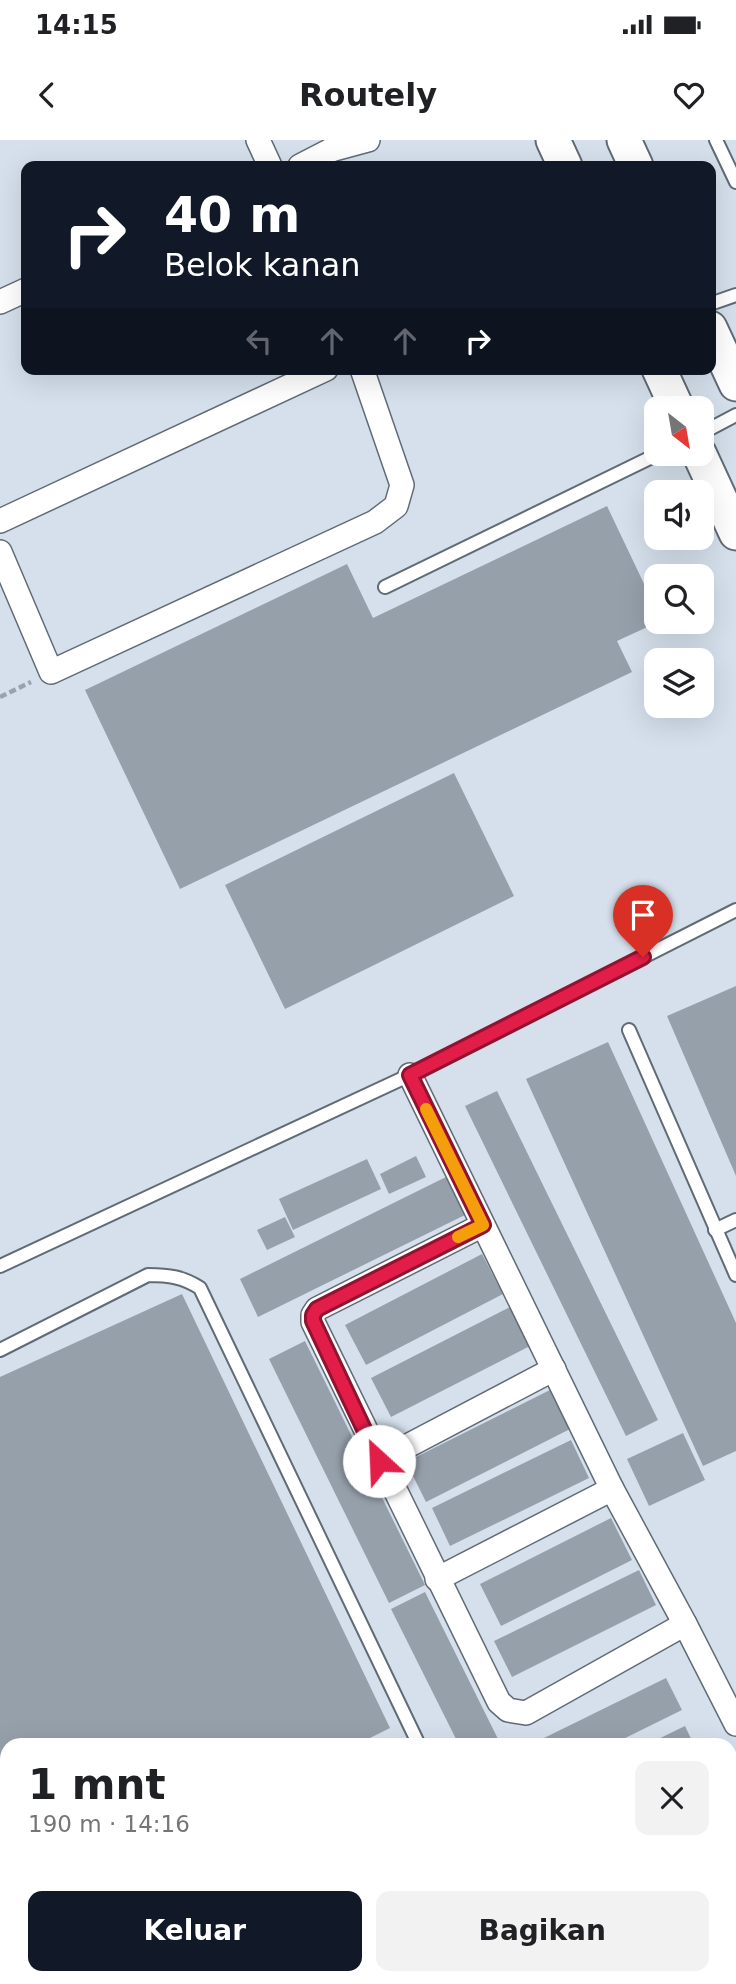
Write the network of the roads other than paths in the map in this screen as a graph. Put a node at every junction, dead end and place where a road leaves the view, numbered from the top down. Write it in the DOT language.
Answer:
graph roads {
  1 [pos="258,140"];
  2 [pos="368,140"];
  3 [pos="553,140"];
  4 [pos="624,140"];
  5 [pos="716,140"];
  6 [pos="338,145"];
  7 [pos="268,161"];
  8 [pos="309,161"];
  9 [pos="563,161"];
  10 [pos="634,161"];
  11 [pos="736,182"];
  12 [pos="21,292"];
  13 [pos="736,295"];
  14 [pos="0,302"];
  15 [pos="716,302"];
  16 [pos="716,341"];
  17 [pos="313,375"];
  18 [pos="364,375"];
  19 [pos="662,375"];
  20 [pos="736,384"];
  21 [pos="671,396"];
  22 [pos="736,415"];
  23 [pos="714,427"];
  24 [pos="644,461"];
  25 [pos="705,466"];
  26 [pos="0,521"];
  27 [pos="736,533"];
  28 [pos="0,552"];
  29 [pos="385,587"];
  30 [pos="736,910"];
  31 [pos="629,1030"];
  32 [pos="410,1075"];
  33 [pos="736,1220"];
  34 [pos="483,1225"];
  35 [pos="715,1230"];
  36 [pos="0,1266"];
  37 [pos="736,1275"];
  38 [pos="0,1350"];
  39 [pos="554,1369"];
  40 [pos="379,1461"];
  41 [pos="612,1489"];
  42 [pos="437,1579"];
  43 [pos="685,1624"];
  44 [pos="736,1724"];
  45 [pos="416,1738"];
  1 -- 7 [label="street"];
  2 -- 6 [label="street"];
  3 -- 9 [label="street"];
  4 -- 10 [label="street"];
  5 -- 11 [label="lane"];
  6 -- 8 [label="street"];
  12 -- 14 [label="street"];
  13 -- 15 [label="lane"];
  16 -- 20 [label="street"];
  17 -- 26 [label="street"];
  18 -- 28 [label="street"];
  19 -- 21 [label="street"];
  22 -- 23 [label="lane"];
  24 -- 29 [label="lane"];
  25 -- 27 [label="street"];
  30 -- 32 [label="lane"];
  31 -- 35 [label="lane"];
  32 -- 34 [label="street"];
  32 -- 36 [label="lane"];
  33 -- 35 [label="lane"];
  34 -- 39 [label="street"];
  34 -- 40 [label="street"];
  35 -- 37 [label="lane"];
  38 -- 45 [label="lane"];
  39 -- 40 [label="street"];
  39 -- 41 [label="street"];
  40 -- 42 [label="street"];
  41 -- 42 [label="street"];
  41 -- 43 [label="street"];
  42 -- 43 [label="street"];
  43 -- 44 [label="street"];
}
